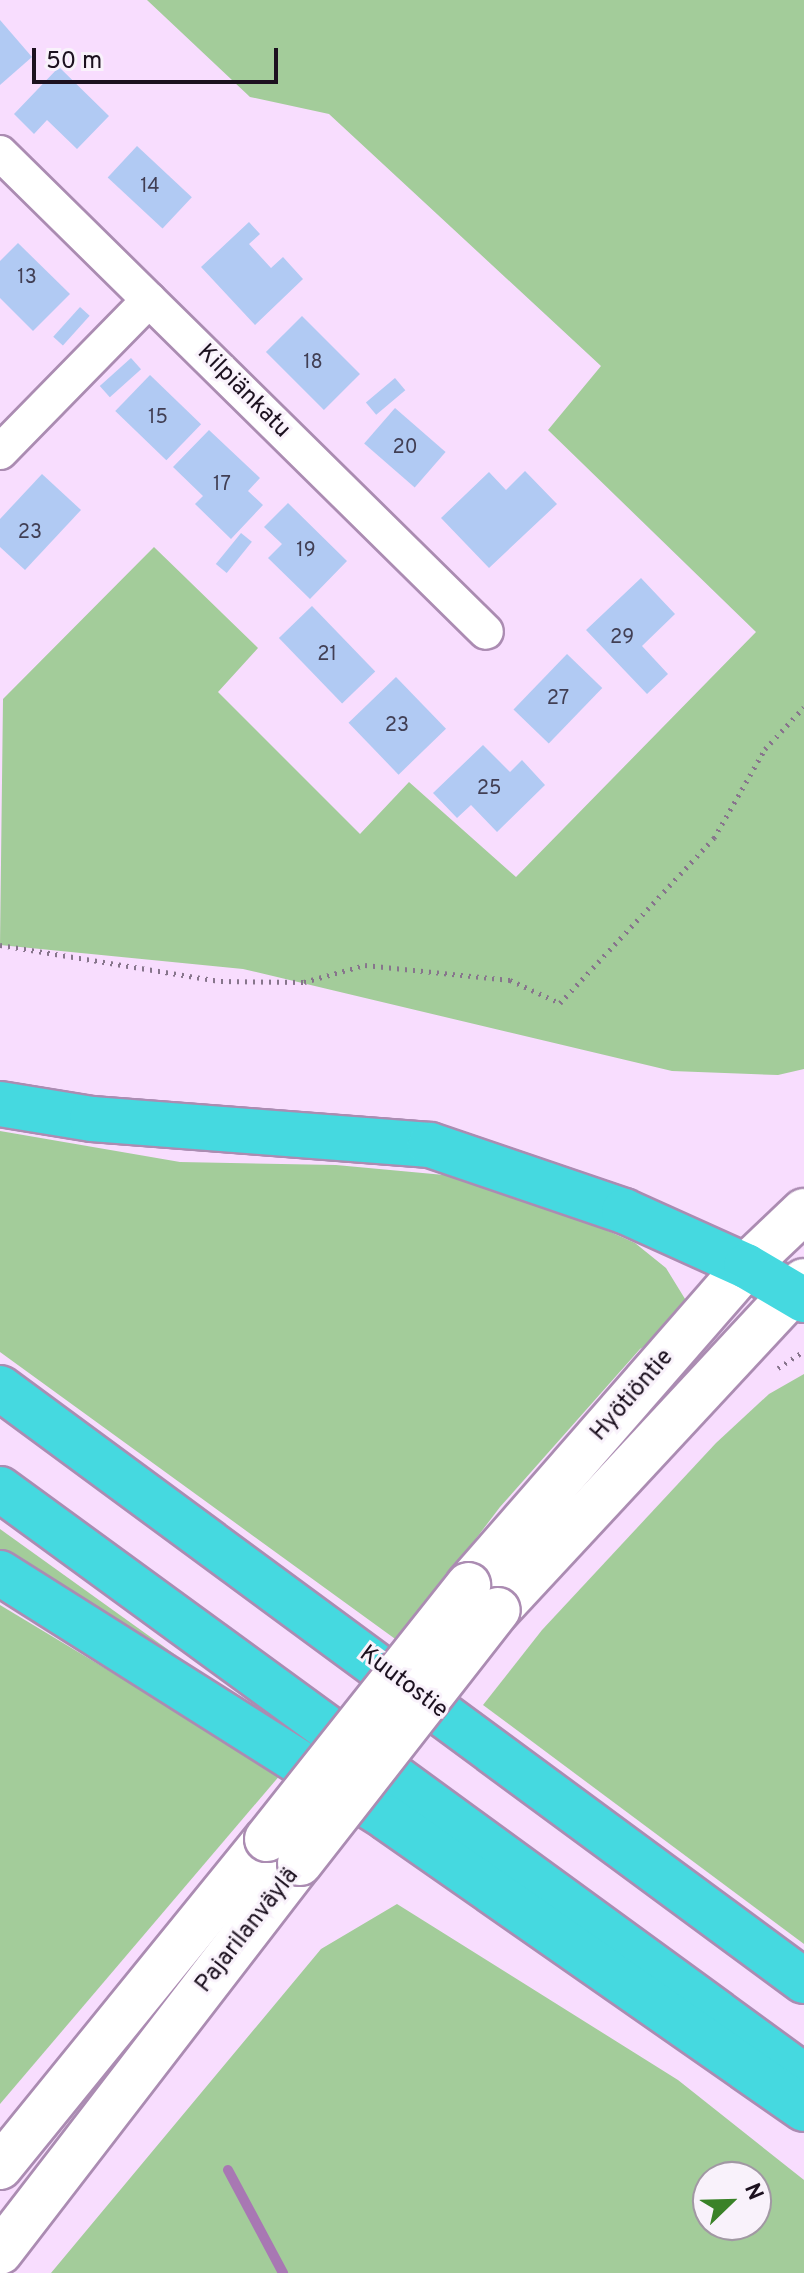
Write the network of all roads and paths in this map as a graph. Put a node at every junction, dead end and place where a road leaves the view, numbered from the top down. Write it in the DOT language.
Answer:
graph roads {
  1 [pos="0,153"];
  2 [pos="149,300"];
  3 [pos="0,452"];
  4 [pos="486,632"];
  5 [pos="804,707"];
  6 [pos="0,945"];
  7 [pos="0,1104"];
  8 [pos="804,1211"];
  9 [pos="746,1266"];
  10 [pos="800,1291"];
  11 [pos="0,1388"];
  12 [pos="0,1489"];
  13 [pos="0,1573"];
  14 [pos="483,1598"];
  15 [pos="284,1851"];
  16 [pos="804,1981"];
  17 [pos="804,2076"];
  18 [pos="804,2109"];
  19 [pos="0,2167"];
  20 [pos="0,2252"];
  1 -- 2 [label="street, Kilpiänkatu"];
  2 -- 3 [label="street"];
  2 -- 4 [label="street, Kilpiänkatu"];
  5 -- 6 [label="path"];
  7 -- 9 [label="highway"];
  8 -- 9 [label="main road, Hyötiöntie"];
  9 -- 10 [label="highway"];
  9 -- 14 [label="main road, Hyötiöntie"];
  10 -- 14 [label="main road, Hyötiöntie"];
  11 -- 16 [label="highway, Kuutostie"];
  12 -- 17 [label="highway"];
  13 -- 18 [label="highway"];
  14 -- 15 [label="main road, Pajarilanväylä, bridge"];
  15 -- 19 [label="main road, Pajarilanväylä"];
  15 -- 20 [label="main road, Pajarilanväylä"];
}
